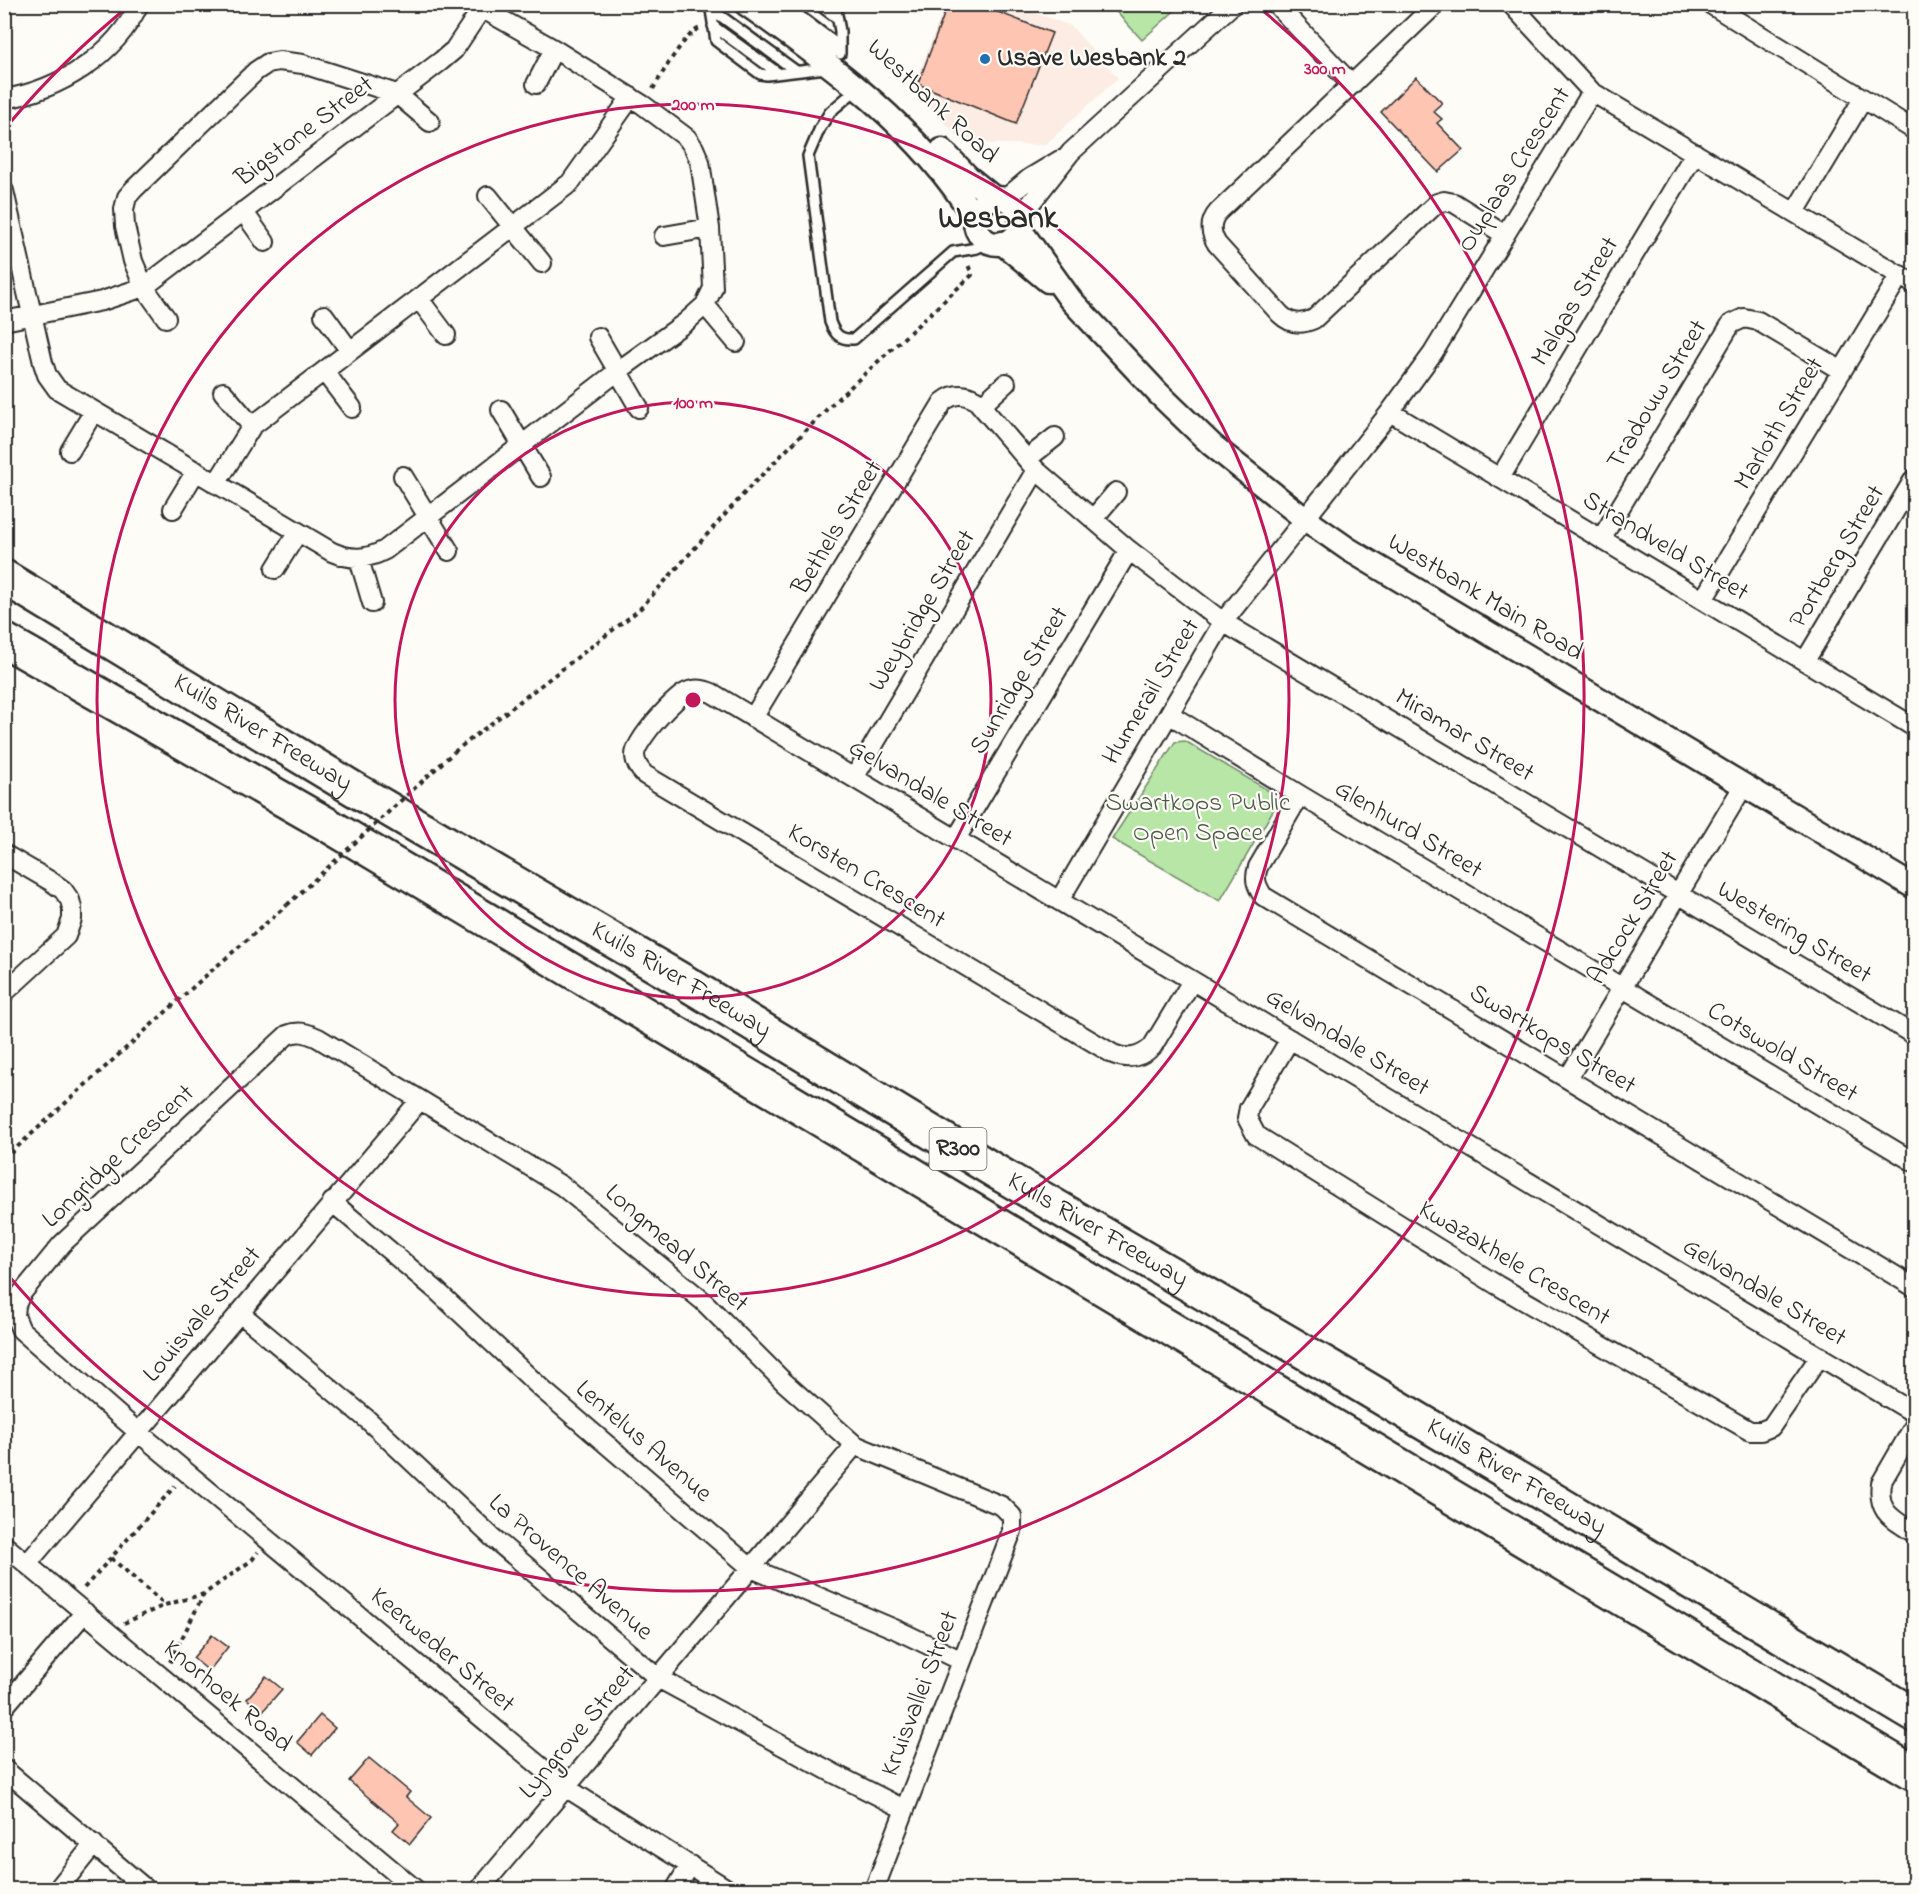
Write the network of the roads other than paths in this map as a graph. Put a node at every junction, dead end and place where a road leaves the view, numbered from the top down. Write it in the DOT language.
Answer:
graph roads {
  1 [pos="139,4"];
  2 [pos="746,4"];
  3 [pos="773,4"];
  4 [pos="818,4"];
  5 [pos="835,4"];
  6 [pos="1233,4"];
  7 [pos="1276,4"];
  8 [pos="1436,4"];
  9 [pos="1511,4"];
  10 [pos="1710,4"];
  11 [pos="478,6"];
  12 [pos="710,7"];
  13 [pos="838,19"];
  14 [pos="554,49"];
  15 [pos="835,61"];
  16 [pos="796,71"];
  17 [pos="536,84"];
  18 [pos="1352,85"];
  19 [pos="858,88"];
  20 [pos="1592,92"];
  21 [pos="398,94"];
  22 [pos="4,99"];
  23 [pos="1863,99"];
  24 [pos="637,101"];
  25 [pos="430,122"];
  26 [pos="1914,130"];
  27 [pos="1071,152"];
  28 [pos="1695,153"];
  29 [pos="4,191"];
  30 [pos="488,196"];
  31 [pos="999,199"];
  32 [pos="243,211"];
  33 [pos="1795,212"];
  34 [pos="975,219"];
  35 [pos="1020,222"];
  36 [pos="513,228"];
  37 [pos="710,228"];
  38 [pos="1505,235"];
  39 [pos="664,236"];
  40 [pos="266,242"];
  41 [pos="996,243"];
  42 [pos="542,263"];
  43 [pos="1907,279"];
  44 [pos="144,287"];
  45 [pos="419,299"];
  46 [pos="1070,299"];
  47 [pos="705,305"];
  48 [pos="324,315"];
  49 [pos="33,316"];
  50 [pos="166,318"];
  51 [pos="4,321"];
  52 [pos="446,335"];
  53 [pos="598,337"];
  54 [pos="736,342"];
  55 [pos="350,351"];
  56 [pos="324,371"];
  57 [pos="618,371"];
  58 [pos="1842,371"];
  59 [pos="1006,383"];
  60 [pos="223,393"];
  61 [pos="981,406"];
  62 [pos="352,408"];
  63 [pos="639,408"];
  64 [pos="501,410"];
  65 [pos="94,411"];
  66 [pos="1390,412"];
  67 [pos="252,426"];
  68 [pos="1055,437"];
  69 [pos="522,445"];
  70 [pos="70,451"];
  71 [pos="1032,464"];
  72 [pos="196,471"];
  73 [pos="403,476"];
  74 [pos="541,477"];
  75 [pos="1500,478"];
  76 [pos="1914,478"];
  77 [pos="216,483"];
  78 [pos="1116,492"];
  79 [pos="172,509"];
  80 [pos="427,517"];
  81 [pos="1093,519"];
  82 [pos="1305,519"];
  83 [pos="298,532"];
  84 [pos="1601,539"];
  85 [pos="1129,550"];
  86 [pos="449,551"];
  87 [pos="359,559"];
  88 [pos="275,569"];
  89 [pos="4,577"];
  90 [pos="1703,600"];
  91 [pos="372,603"];
  92 [pos="1223,621"];
  93 [pos="4,640"];
  94 [pos="1805,662"];
  95 [pos="1168,714"];
  96 [pos="753,718"];
  97 [pos="1912,719"];
  98 [pos="854,778"];
  99 [pos="1744,785"];
  100 [pos="1300,795"];
  101 [pos="956,839"];
  102 [pos="4,854"];
  103 [pos="1914,887"];
  104 [pos="1678,894"];
  105 [pos="1059,901"];
  106 [pos="1192,981"];
  107 [pos="1622,987"];
  108 [pos="4,993"];
  109 [pos="296,1032"];
  110 [pos="1914,1035"];
  111 [pos="1290,1039"];
  112 [pos="1568,1078"];
  113 [pos="420,1100"];
  114 [pos="1914,1162"];
  115 [pos="332,1202"];
  116 [pos="1914,1287"];
  117 [pos="240,1313"];
  118 [pos="1820,1356"];
  119 [pos="1914,1413"];
  120 [pos="1914,1426"];
  121 [pos="138,1432"];
  122 [pos="855,1445"];
  123 [pos="1012,1516"];
  124 [pos="1914,1533"];
  125 [pos="4,1545"];
  126 [pos="27,1564"];
  127 [pos="751,1568"];
  128 [pos="78,1606"];
  129 [pos="960,1660"];
  130 [pos="658,1678"];
  131 [pos="4,1707"];
  132 [pos="1914,1715"];
  133 [pos="4,1769"];
  134 [pos="1914,1773"];
  135 [pos="565,1787"];
  136 [pos="904,1809"];
  137 [pos="94,1844"];
  138 [pos="690,1865"];
  139 [pos="57,1890"];
  140 [pos="147,1890"];
  141 [pos="416,1890"];
  142 [pos="479,1890"];
  143 [pos="675,1890"];
  144 [pos="729,1890"];
  145 [pos="874,1890"];
  1 -- 22 [label="street"];
  2 -- 15 [label="street, Westbank Road"];
  3 -- 15 [label="street, Westbank Road"];
  4 -- 13 [label="lane"];
  5 -- 13 [label="lane"];
  6 -- 27 [label="street"];
  7 -- 18 [label="street"];
  8 -- 18 [label="street"];
  9 -- 20 [label="street"];
  10 -- 23 [label="street"];
  11 -- 14 [label="street"];
  11 -- 21 [label="street, Bigstone Street"];
  12 -- 16 [label="lane"];
  12 -- 16 [label="lane"];
  13 -- 15 [label="lane"];
  14 -- 17 [label="street"];
  14 -- 24 [label="street"];
  15 -- 16 [label="lane"];
  15 -- 19 [label="street, Westbank Road"];
  15 -- 31 [label="street, Westbank Road"];
  18 -- 38 [label="street"];
  19 -- 34 [label="street, Westbank Road"];
  19 -- 41 [label="lane"];
  20 -- 28 [label="street, Ouplaas Crescent"];
  20 -- 38 [label="street, Ouplaas Crescent"];
  21 -- 25 [label="street, Bigstone Street"];
  21 -- 32 [label="street, Bigstone Street"];
  21 -- 44 [label="street"];
  23 -- 26 [label="street"];
  23 -- 33 [label="street"];
  24 -- 36 [label="street"];
  24 -- 37 [label="street"];
  27 -- 31 [label="street"];
  27 -- 35 [label="street"];
  28 -- 33 [label="street, Ouplaas Crescent"];
  28 -- 75 [label="street, Malgas Street"];
  29 -- 49 [label="street"];
  30 -- 36 [label="street"];
  31 -- 34 [label="street"];
  31 -- 35 [label="street"];
  32 -- 40 [label="street, Bigstone Street"];
  32 -- 44 [label="street, Bigstone Street"];
  33 -- 43 [label="street, Ouplaas Crescent"];
  34 -- 41 [label="street"];
  35 -- 41 [label="street"];
  35 -- 46 [label="street, Westbank Main Road"];
  36 -- 42 [label="street"];
  36 -- 45 [label="street"];
  37 -- 39 [label="street"];
  37 -- 47 [label="street"];
  38 -- 66 [label="street, Ouplaas Crescent"];
  41 -- 46 [label="street, Westbank Main Road"];
  43 -- 58 [label="street, Marloth Street"];
  44 -- 49 [label="street, Bigstone Street"];
  44 -- 50 [label="street"];
  45 -- 52 [label="street"];
  45 -- 55 [label="street"];
  46 -- 82 [label="street, Westbank Main Road"];
  47 -- 54 [label="street"];
  47 -- 57 [label="street"];
  48 -- 55 [label="street"];
  49 -- 51 [label="street, Bigstone Street"];
  49 -- 65 [label="street"];
  53 -- 57 [label="street"];
  55 -- 56 [label="street"];
  56 -- 62 [label="street"];
  56 -- 67 [label="street"];
  57 -- 63 [label="street"];
  57 -- 69 [label="street"];
  58 -- 84 [label="street, Tradouw Street"];
  58 -- 90 [label="street, Marloth Street"];
  59 -- 61 [label="street"];
  60 -- 67 [label="street"];
  61 -- 71 [label="street, Bethels Street"];
  61 -- 96 [label="street, Bethels Street"];
  64 -- 69 [label="street"];
  65 -- 70 [label="street"];
  65 -- 72 [label="street"];
  66 -- 75 [label="street, Strandveld Street"];
  66 -- 82 [label="street, Ouplaas Crescent"];
  67 -- 77 [label="street"];
  68 -- 71 [label="street"];
  69 -- 74 [label="street"];
  69 -- 80 [label="street"];
  71 -- 81 [label="street, Bethels Street"];
  71 -- 98 [label="street, Weybridge Street"];
  72 -- 77 [label="street"];
  72 -- 79 [label="street"];
  73 -- 80 [label="street"];
  75 -- 84 [label="street, Strandveld Street"];
  76 -- 94 [label="street, Portberg Street"];
  77 -- 83 [label="street"];
  78 -- 81 [label="street"];
  80 -- 86 [label="street"];
  80 -- 87 [label="street"];
  81 -- 85 [label="street, Bethels Street"];
  82 -- 92 [label="street, Humerail Street"];
  82 -- 99 [label="street, Westbank Main Road"];
  83 -- 87 [label="street"];
  83 -- 88 [label="street"];
  84 -- 90 [label="street, Strandveld Street"];
  85 -- 92 [label="street, Bethels Street"];
  85 -- 101 [label="street, Sunridge Street"];
  87 -- 91 [label="street"];
  89 -- 132 [label="highway, Kuils River Freeway / R300"];
  90 -- 94 [label="street, Strandveld Street"];
  92 -- 95 [label="street, Humerail Street"];
  92 -- 104 [label="street, Miramar Street"];
  93 -- 134 [label="highway, Kuils River Freeway / R300"];
  94 -- 97 [label="street, Strandveld Street"];
  95 -- 100 [label="street, Glenhurd Street"];
  95 -- 105 [label="street, Humerail Street"];
  96 -- 98 [label="street, Gelvandale Street"];
  96 -- 106 [label="street, Korsten Crescent"];
  98 -- 101 [label="street, Gelvandale Street"];
  99 -- 103 [label="street, Westbank Main Road"];
  99 -- 104 [label="street, Adcock Street"];
  100 -- 107 [label="street, Glenhurd Street"];
  100 -- 112 [label="street, Swartkops Street"];
  101 -- 105 [label="street, Gelvandale Street"];
  102 -- 108 [label="street"];
  104 -- 107 [label="street, Adcock Street"];
  104 -- 110 [label="street, Westering Street"];
  105 -- 106 [label="street, Gelvandale Street"];
  106 -- 111 [label="street, Gelvandale Street"];
  107 -- 112 [label="street, Adcock Street"];
  107 -- 114 [label="street, Cotswold Street"];
  109 -- 113 [label="street, Longmead Street"];
  109 -- 121 [label="street, Longridge Crescent"];
  111 -- 118 [label="street, Gelvandale Street"];
  111 -- 118 [label="street, Kwazakhele Crescent"];
  112 -- 116 [label="street, Swartkops Street"];
  113 -- 115 [label="street, Louisvale Street"];
  113 -- 122 [label="street, Longmead Street"];
  115 -- 117 [label="street, Louisvale Street"];
  115 -- 127 [label="street, Lentelus Avenue"];
  117 -- 121 [label="street, Louisvale Street"];
  117 -- 130 [label="street, La Provence Avenue"];
  118 -- 119 [label="street, Gelvandale Street"];
  120 -- 124 [label="street"];
  121 -- 126 [label="street, Louisvale Street"];
  121 -- 135 [label="street, Keerweder Street"];
  122 -- 123 [label="street, Longmead Street"];
  122 -- 127 [label="street, Lyngrove Street"];
  123 -- 129 [label="street, Kruisvallei Street"];
  125 -- 126 [label="street, Knorhoek Road"];
  126 -- 128 [label="street, Knorhoek Road"];
  127 -- 129 [label="street, Lentelus Avenue"];
  127 -- 130 [label="street, Lyngrove Street"];
  128 -- 131 [label="street"];
  128 -- 141 [label="street, Knorhoek Road"];
  129 -- 136 [label="street, Kruisvallei Street"];
  130 -- 135 [label="street, Lyngrove Street"];
  130 -- 136 [label="street, La Provence Avenue"];
  133 -- 137 [label="street"];
  135 -- 138 [label="street, Keerweder Street"];
  135 -- 142 [label="street, Lyngrove Street"];
  136 -- 145 [label="street, Kruisvallei Street"];
  137 -- 139 [label="street"];
  137 -- 140 [label="street"];
  138 -- 143 [label="street"];
  138 -- 144 [label="street, Keerweder Street"];
}
